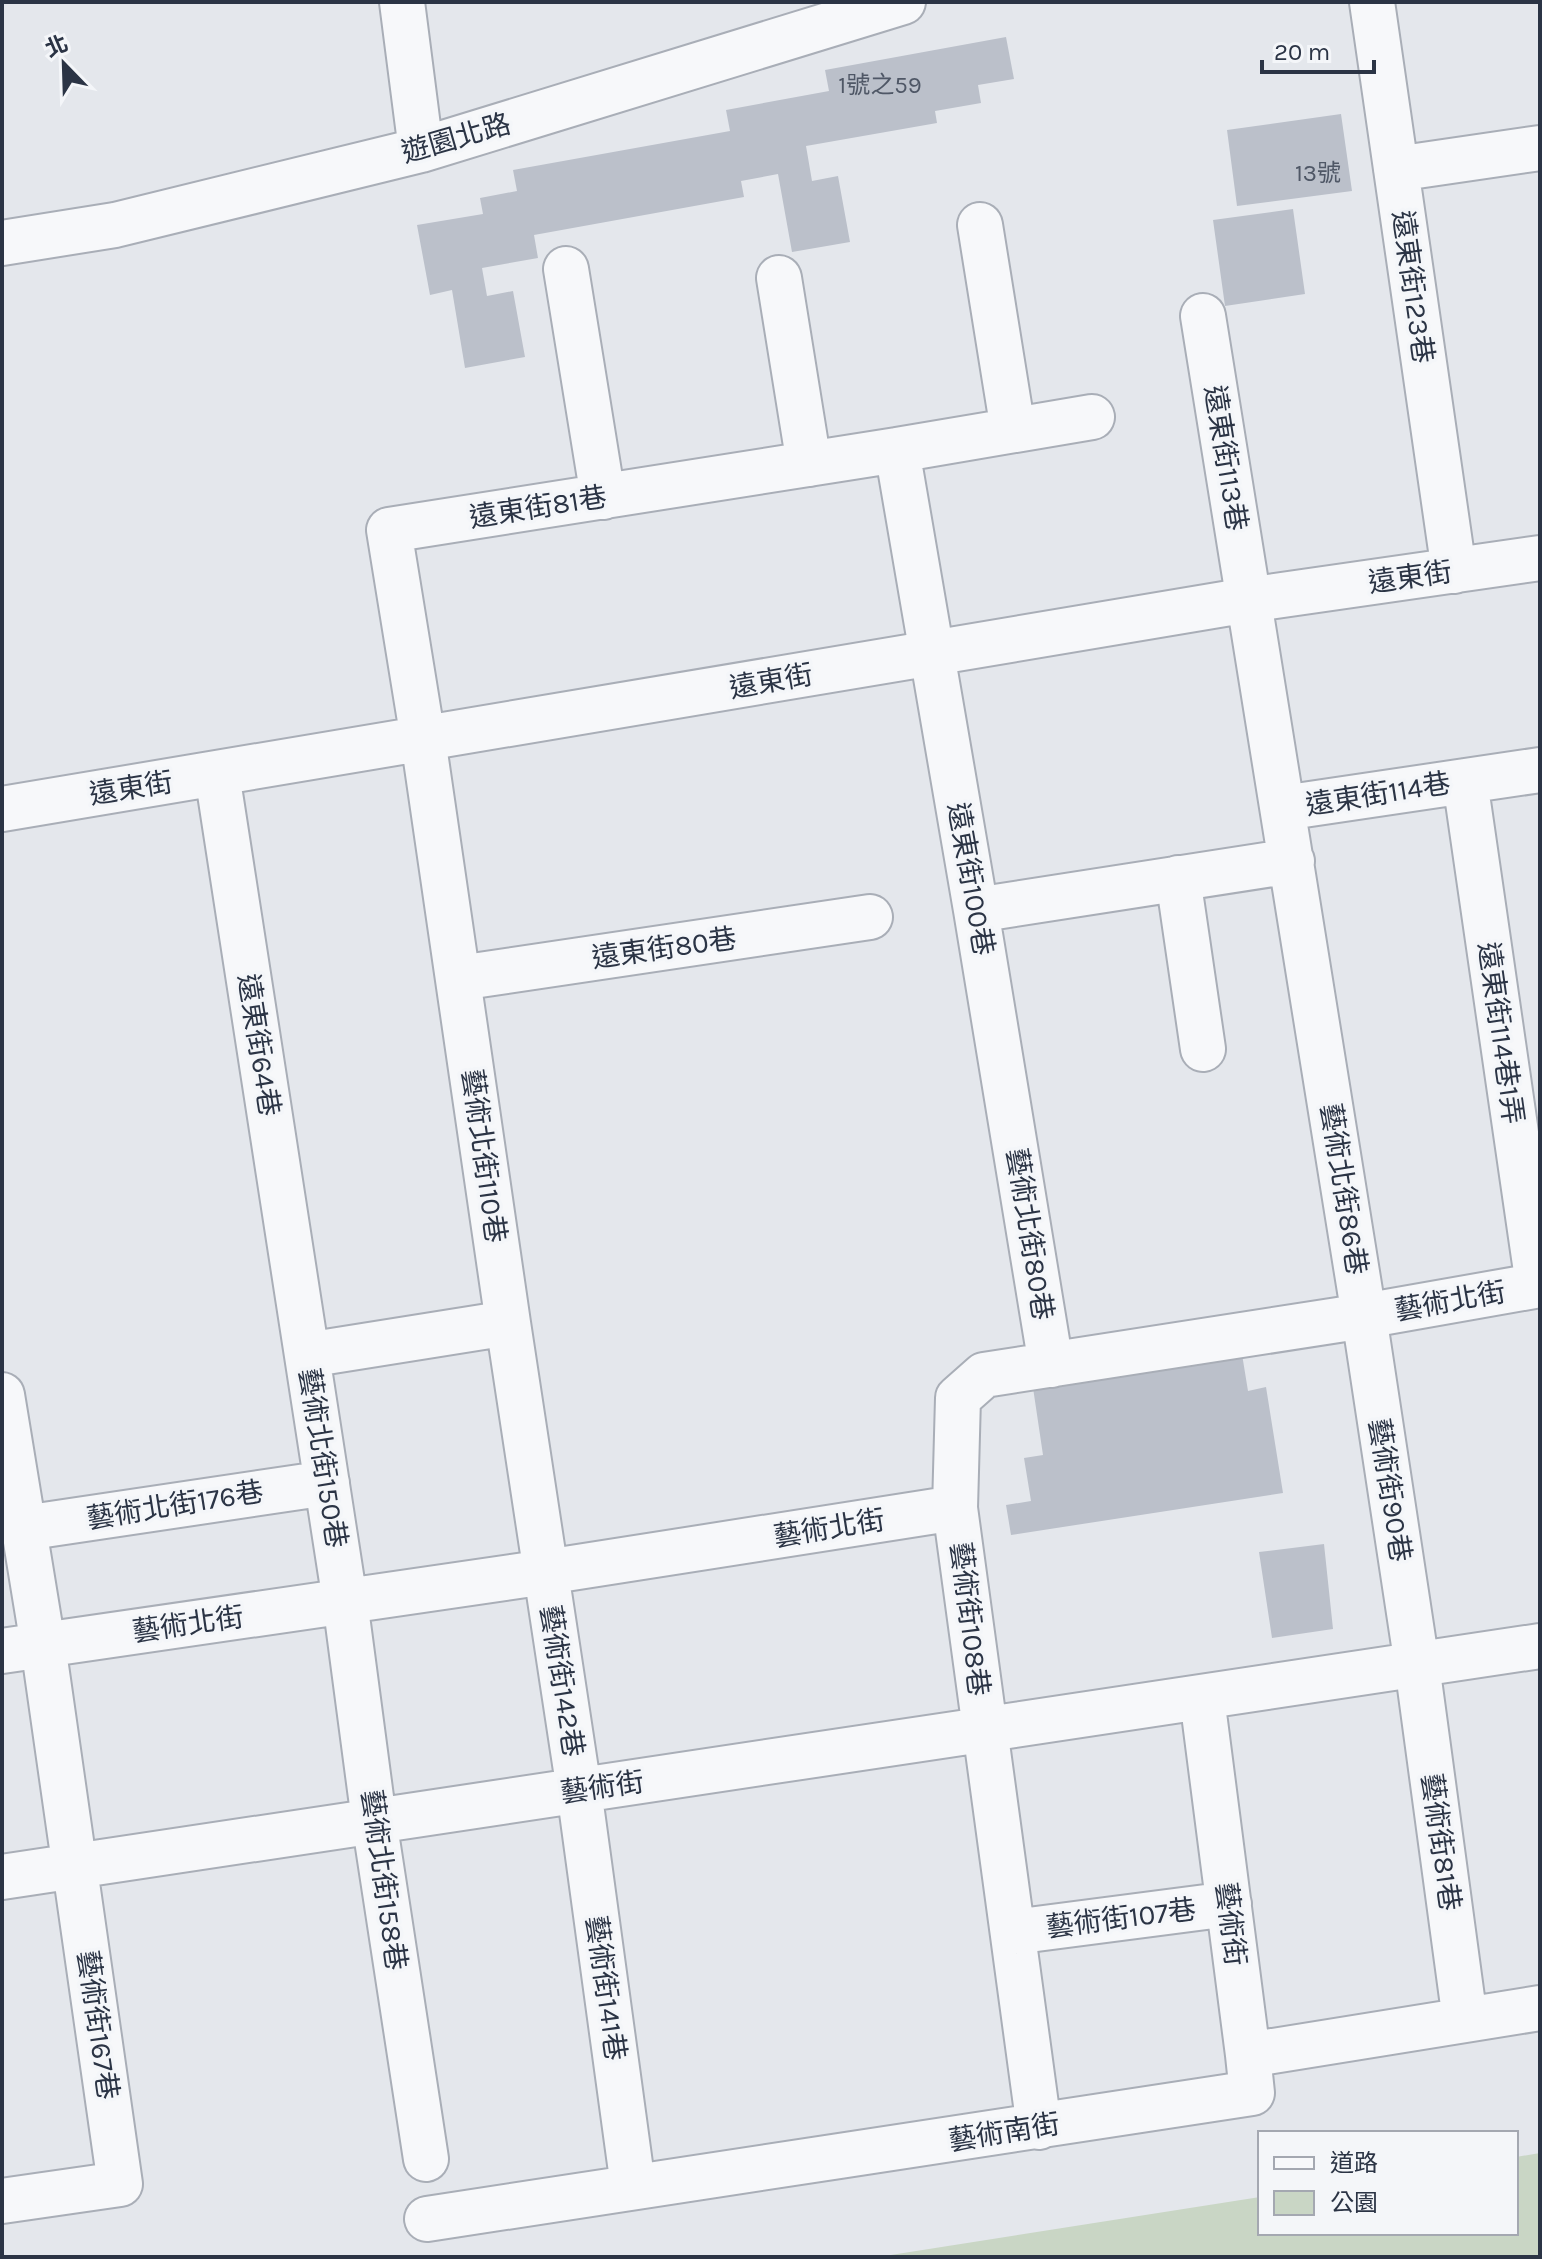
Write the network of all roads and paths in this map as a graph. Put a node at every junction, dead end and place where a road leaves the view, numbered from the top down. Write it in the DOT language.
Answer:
graph roads {
  1 [pos="402,2"];
  2 [pos="903,2"];
  3 [pos="1372,2"];
  4 [pos="1540,148"];
  5 [pos="421,150"];
  6 [pos="1396,169"];
  7 [pos="980,225"];
  8 [pos="2,243"];
  9 [pos="566,269"];
  10 [pos="779,278"];
  11 [pos="1203,316"];
  12 [pos="1092,417"];
  13 [pos="1013,430"];
  14 [pos="897,450"];
  15 [pos="809,464"];
  16 [pos="603,497"];
  17 [pos="1540,558"];
  18 [pos="1454,571"];
  19 [pos="1248,600"];
  20 [pos="932,654"];
  21 [pos="423,739"];
  22 [pos="1540,770"];
  23 [pos="217,774"];
  24 [pos="1465,781"];
  25 [pos="1283,808"];
  26 [pos="2,809"];
  27 [pos="1292,861"];
  28 [pos="1178,878"];
  29 [pos="976,910"];
  30 [pos="870,917"];
  31 [pos="459,978"];
  32 [pos="1203,1049"];
  33 [pos="1008,1104"];
  34 [pos="1539,1285"];
  35 [pos="1364,1316"];
  36 [pos="508,1323"];
  37 [pos="304,1335"];
  38 [pos="1051,1365"];
  39 [pos="3,1402"];
  40 [pos="327,1483"];
  41 [pos="955,1508"];
  42 [pos="24,1528"];
  43 [pos="546,1572"];
  44 [pos="345,1601"];
  45 [pos="1540,1646"];
  46 [pos="22,1648"];
  47 [pos="1417,1665"];
  48 [pos="1202,1698"];
  49 [pos="984,1730"];
  50 [pos="579,1790"];
  51 [pos="374,1820"];
  52 [pos="75,1866"];
  53 [pos="2,1877"];
  54 [pos="1229,1904"];
  55 [pos="1013,1932"];
  56 [pos="1540,2008"];
  57 [pos="1465,2020"];
  58 [pos="1248,2055"];
  59 [pos="1039,2127"];
  60 [pos="426,2159"];
  61 [pos="633,2186"];
  62 [pos="2,2201"];
  63 [pos="427,2219"];
  1 -- 5 [label="street"];
  2 -- 5 [label="street, 遊園北路"];
  3 -- 6 [label="street, 遠東街123巷"];
  4 -- 6 [label="street"];
  5 -- 8 [label="street, 遊園北路"];
  6 -- 18 [label="street, 遠東街123巷"];
  7 -- 13 [label="street"];
  9 -- 16 [label="street"];
  10 -- 15 [label="street"];
  11 -- 19 [label="street, 遠東街113巷"];
  12 -- 13 [label="street, 遠東街81巷"];
  13 -- 14 [label="street, 遠東街81巷"];
  14 -- 15 [label="street, 遠東街81巷"];
  14 -- 20 [label="street"];
  15 -- 16 [label="street, 遠東街81巷"];
  16 -- 21 [label="street, 遠東街81巷"];
  17 -- 18 [label="street, 遠東街"];
  18 -- 19 [label="street, 遠東街"];
  19 -- 20 [label="street, 遠東街"];
  19 -- 25 [label="street, 遠東街114巷"];
  20 -- 21 [label="street, 遠東街"];
  20 -- 29 [label="street, 遠東街100巷"];
  21 -- 23 [label="street, 遠東街"];
  21 -- 31 [label="street, 藝術北街110巷"];
  22 -- 24 [label="street, 遠東街114巷"];
  23 -- 26 [label="street, 遠東街"];
  23 -- 37 [label="street, 遠東街64巷"];
  24 -- 25 [label="street, 遠東街114巷"];
  24 -- 34 [label="street, 遠東街114巷1弄"];
  25 -- 27 [label="street, 藝術北街86巷"];
  27 -- 28 [label="street"];
  27 -- 35 [label="street, 藝術北街86巷"];
  28 -- 29 [label="street"];
  28 -- 32 [label="street"];
  29 -- 33 [label="street, 遠東街100巷"];
  30 -- 31 [label="street, 遠東街80巷"];
  31 -- 36 [label="street, 藝術北街110巷"];
  33 -- 38 [label="street, 藝術北街80巷"];
  34 -- 35 [label="street, 藝術北街"];
  35 -- 38 [label="street, 藝術北街"];
  35 -- 47 [label="street, 藝術街90巷"];
  36 -- 37 [label="street"];
  36 -- 43 [label="street, 藝術北街110巷"];
  37 -- 40 [label="street, 藝術北街150巷"];
  38 -- 41 [label="street, 藝術北街"];
  39 -- 42 [label="street"];
  40 -- 42 [label="street, 藝術北街176巷"];
  40 -- 44 [label="street, 藝術北街150巷"];
  41 -- 43 [label="street, 藝術北街"];
  41 -- 49 [label="street, 藝術街108巷"];
  42 -- 46 [label="street"];
  43 -- 44 [label="street, 藝術北街"];
  43 -- 50 [label="street, 藝術街142巷"];
  44 -- 46 [label="street, 藝術北街"];
  44 -- 51 [label="street, 藝術北街158巷"];
  45 -- 47 [label="street, 藝術街"];
  46 -- 52 [label="street, 藝術街167巷"];
  47 -- 48 [label="street, 藝術街"];
  47 -- 57 [label="street, 藝術街81巷"];
  48 -- 49 [label="street, 藝術街"];
  48 -- 54 [label="street, 藝術街"];
  49 -- 50 [label="street, 藝術街"];
  49 -- 55 [label="street, 藝術街107巷"];
  50 -- 51 [label="street, 藝術街"];
  50 -- 61 [label="street, 藝術街141巷"];
  51 -- 52 [label="street, 藝術街"];
  51 -- 60 [label="street, 藝術北街158巷"];
  52 -- 53 [label="street, 藝術街"];
  52 -- 62 [label="street, 藝術街167巷"];
  54 -- 55 [label="street, 藝術街107巷"];
  54 -- 58 [label="street, 藝術街"];
  55 -- 59 [label="street, 藝術街107巷"];
  56 -- 57 [label="street"];
  57 -- 58 [label="street"];
  58 -- 59 [label="street, 藝術南街"];
  59 -- 61 [label="street, 藝術南街"];
  61 -- 63 [label="street, 藝術南街"];
}
